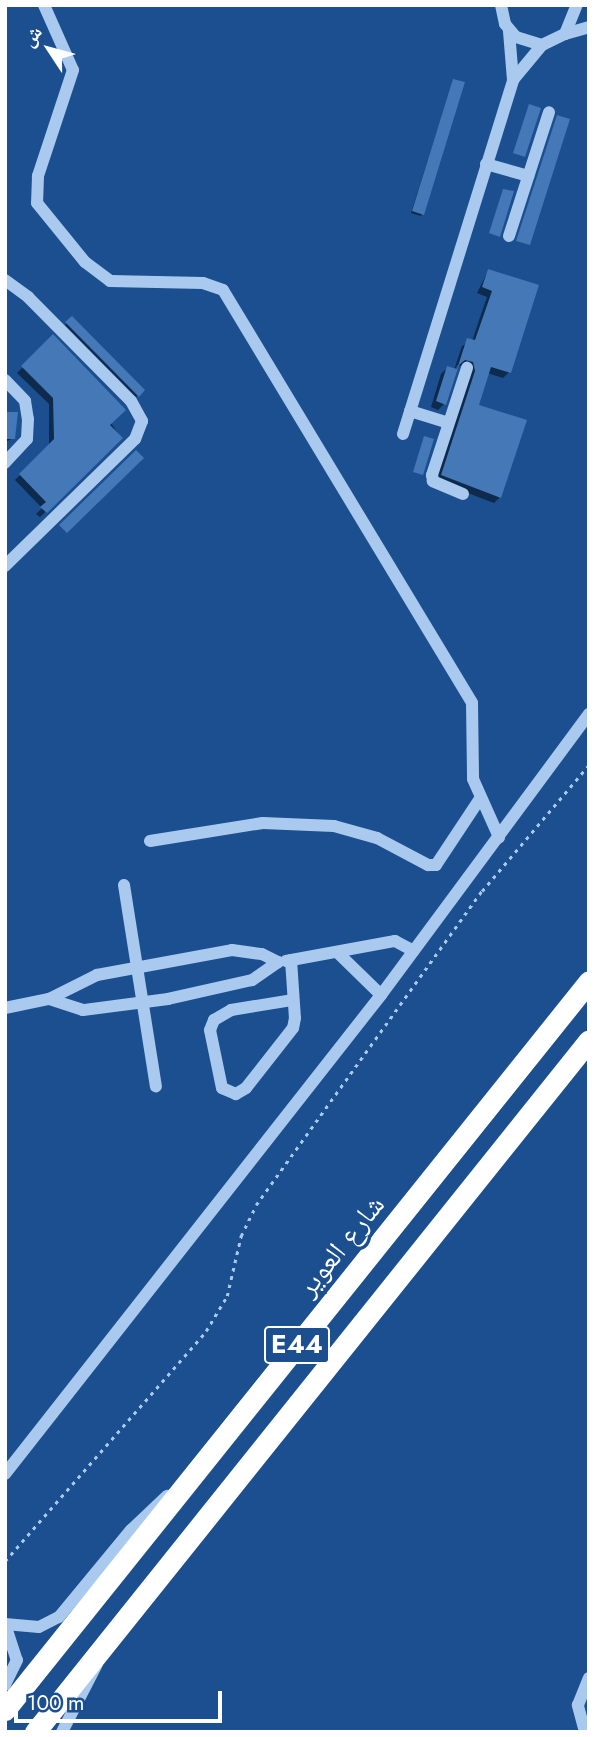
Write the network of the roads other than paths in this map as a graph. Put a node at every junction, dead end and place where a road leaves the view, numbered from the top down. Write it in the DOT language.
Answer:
graph roads {
  1 [pos="44,5"];
  2 [pos="578,5"];
  3 [pos="500,6"];
  4 [pos="589,15"];
  5 [pos="589,27"];
  6 [pos="509,31"];
  7 [pos="565,34"];
  8 [pos="542,45"];
  9 [pos="513,80"];
  10 [pos="549,113"];
  11 [pos="486,164"];
  12 [pos="528,176"];
  13 [pos="509,236"];
  14 [pos="5,280"];
  15 [pos="467,368"];
  16 [pos="5,380"];
  17 [pos="410,411"];
  18 [pos="447,422"];
  19 [pos="403,434"];
  20 [pos="5,463"];
  21 [pos="463,494"];
  22 [pos="5,566"];
  23 [pos="589,714"];
  24 [pos="479,800"];
  25 [pos="499,837"];
  26 [pos="150,841"];
  27 [pos="124,885"];
  28 [pos="414,951"];
  29 [pos="338,953"];
  30 [pos="285,961"];
  31 [pos="137,970"];
  32 [pos="589,981"];
  33 [pos="381,995"];
  34 [pos="49,999"];
  35 [pos="293,1000"];
  36 [pos="143,1003"];
  37 [pos="5,1008"];
  38 [pos="589,1040"];
  39 [pos="156,1086"];
  40 [pos="5,1474"];
  41 [pos="189,1479"];
  42 [pos="5,1624"];
  43 [pos="102,1648"];
  44 [pos="589,1678"];
  45 [pos="5,1685"];
  46 [pos="5,1710"];
  47 [pos="35,1732"];
  48 [pos="62,1732"];
  49 [pos="585,1732"];
  1 -- 24 [label="street"];
  2 -- 4 [label="street"];
  2 -- 7 [label="street"];
  3 -- 6 [label="street"];
  5 -- 7 [label="street"];
  6 -- 8 [label="street"];
  6 -- 9 [label="street"];
  7 -- 8 [label="street"];
  8 -- 9 [label="street"];
  9 -- 11 [label="street"];
  10 -- 12 [label="street"];
  11 -- 12 [label="street"];
  11 -- 17 [label="street"];
  12 -- 13 [label="street"];
  14 -- 22 [label="street"];
  15 -- 18 [label="street"];
  16 -- 20 [label="street"];
  17 -- 18 [label="street"];
  17 -- 19 [label="street"];
  18 -- 21 [label="street"];
  23 -- 25 [label="street"];
  24 -- 25 [label="street"];
  24 -- 26 [label="street"];
  25 -- 28 [label="street"];
  27 -- 31 [label="street"];
  28 -- 29 [label="street"];
  28 -- 33 [label="street"];
  29 -- 30 [label="street"];
  29 -- 33 [label="street"];
  30 -- 31 [label="street"];
  30 -- 35 [label="street"];
  30 -- 36 [label="street"];
  31 -- 34 [label="street"];
  31 -- 36 [label="street"];
  32 -- 41 [label="highway, شارع العوير / E44"];
  33 -- 40 [label="street"];
  34 -- 36 [label="street"];
  34 -- 37 [label="street"];
  35 -- 35 [label="street"];
  36 -- 39 [label="street"];
  38 -- 43 [label="highway, E44"];
  41 -- 42 [label="street"];
  41 -- 46 [label="highway, شارع العوير / E44"];
  42 -- 45 [label="street"];
  43 -- 47 [label="highway, E44"];
  43 -- 48 [label="street"];
  44 -- 49 [label="street"];
}
